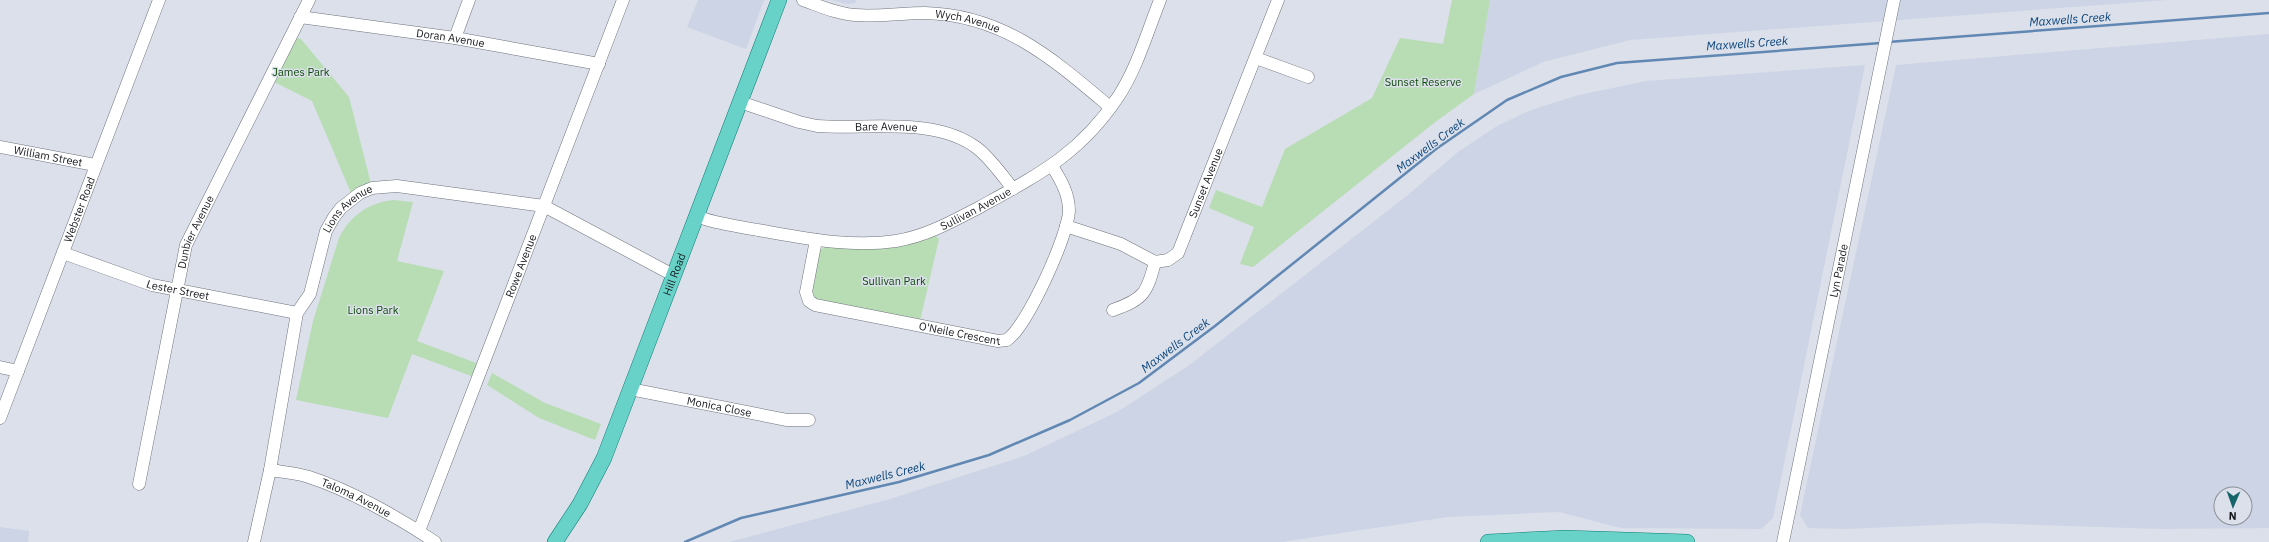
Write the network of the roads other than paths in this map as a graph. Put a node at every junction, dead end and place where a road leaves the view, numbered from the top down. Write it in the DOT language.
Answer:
graph roads {
  1 [pos="159,0"];
  2 [pos="308,0"];
  3 [pos="469,0"];
  4 [pos="623,0"];
  5 [pos="779,0"];
  6 [pos="803,0"];
  7 [pos="1160,0"];
  8 [pos="1278,0"];
  9 [pos="1894,0"];
  10 [pos="300,17"];
  11 [pos="455,38"];
  12 [pos="1256,58"];
  13 [pos="599,64"];
  14 [pos="1308,77"];
  15 [pos="740,102"];
  16 [pos="1110,107"];
  17 [pos="0,147"];
  18 [pos="95,165"];
  19 [pos="1052,166"];
  20 [pos="1013,189"];
  21 [pos="544,206"];
  22 [pos="696,216"];
  23 [pos="1066,226"];
  24 [pos="816,240"];
  25 [pos="64,253"];
  26 [pos="1155,262"];
  27 [pos="673,275"];
  28 [pos="178,291"];
  29 [pos="1113,310"];
  30 [pos="297,313"];
  31 [pos="0,367"];
  32 [pos="18,371"];
  33 [pos="630,389"];
  34 [pos="0,418"];
  35 [pos="809,420"];
  36 [pos="270,470"];
  37 [pos="139,484"];
  38 [pos="419,531"];
  39 [pos="254,542"];
  40 [pos="435,542"];
  41 [pos="555,542"];
  42 [pos="1488,542"];
  43 [pos="1687,542"];
  44 [pos="1783,542"];
  1 -- 18 [label="street, Webster Road"];
  2 -- 10 [label="street, Dunbier Avenue"];
  3 -- 11 [label="street"];
  4 -- 13 [label="street, Rowe Avenue"];
  5 -- 15 [label="main road, Hill Road"];
  6 -- 16 [label="street, Wych Avenue"];
  7 -- 16 [label="street, Sullivan Avenue"];
  8 -- 12 [label="street, Sunset Avenue"];
  9 -- 44 [label="street, Lyn Parade"];
  10 -- 11 [label="street, Doran Avenue"];
  10 -- 28 [label="street, Dunbier Avenue"];
  11 -- 13 [label="street, Doran Avenue"];
  12 -- 14 [label="street"];
  12 -- 26 [label="street, Sunset Avenue"];
  13 -- 21 [label="street, Rowe Avenue"];
  15 -- 20 [label="street, Bare Avenue"];
  15 -- 22 [label="main road, Hill Road"];
  16 -- 19 [label="street, Sullivan Avenue"];
  17 -- 18 [label="street, William Street"];
  18 -- 25 [label="street, Webster Road"];
  19 -- 20 [label="street, Sullivan Avenue"];
  19 -- 23 [label="street, O'Neile Crescent"];
  20 -- 24 [label="street, Sullivan Avenue"];
  21 -- 27 [label="street, Lions Avenue"];
  21 -- 30 [label="street, Lions Avenue"];
  21 -- 38 [label="street, Rowe Avenue"];
  22 -- 24 [label="street, Sullivan Avenue"];
  22 -- 27 [label="main road, Hill Road"];
  23 -- 24 [label="street, O'Neile Crescent"];
  23 -- 26 [label="street"];
  25 -- 28 [label="street, Lester Street"];
  25 -- 32 [label="street, Webster Road"];
  26 -- 29 [label="street"];
  27 -- 33 [label="main road, Hill Road"];
  28 -- 30 [label="street, Lester Street"];
  28 -- 37 [label="street, Dunbier Avenue"];
  30 -- 36 [label="street, Lions Avenue"];
  31 -- 32 [label="street"];
  32 -- 34 [label="street, Webster Road"];
  33 -- 35 [label="street, Monica Close"];
  33 -- 41 [label="main road, Hill Road"];
  36 -- 38 [label="street, Taloma Avenue"];
  36 -- 39 [label="street, Lions Avenue"];
  38 -- 40 [label="street, Taloma Avenue"];
  42 -- 43 [label="main road"];
}
